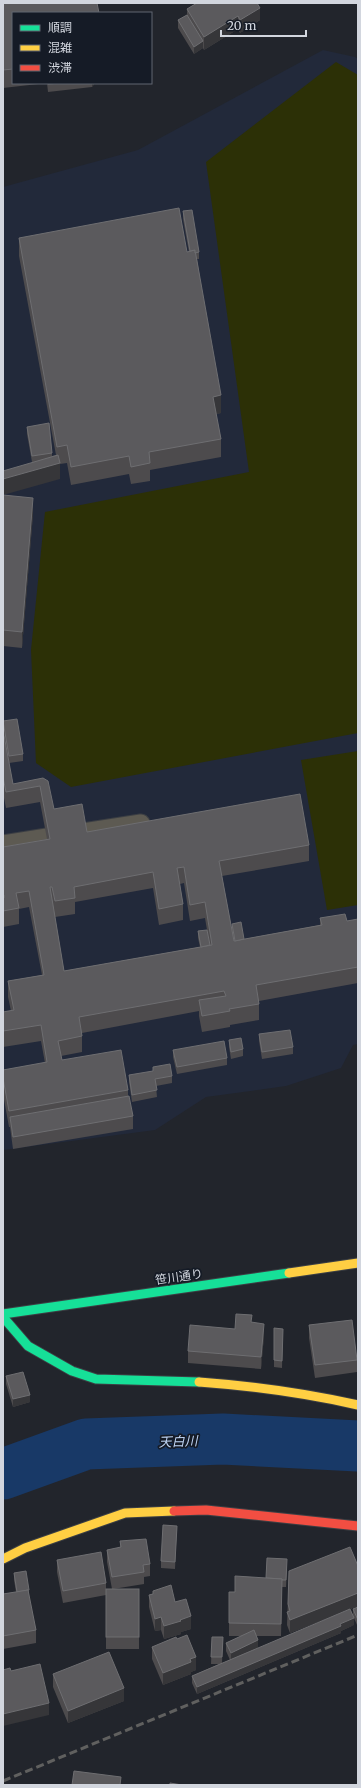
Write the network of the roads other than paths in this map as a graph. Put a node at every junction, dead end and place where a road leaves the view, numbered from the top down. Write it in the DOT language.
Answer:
graph roads {
  1 [pos="154,821"];
  2 [pos="84,832"];
  3 [pos="47,838"];
  4 [pos="3,844"];
  5 [pos="358,1263"];
  6 [pos="3,1316"];
  7 [pos="358,1405"];
  8 [pos="358,1526"];
  9 [pos="3,1559"];
  1 -- 2 [label="lane"];
  3 -- 4 [label="lane"];
  5 -- 6 [label="street, 笹川通り"];
  6 -- 7 [label="street"];
  8 -- 9 [label="street"];
}
